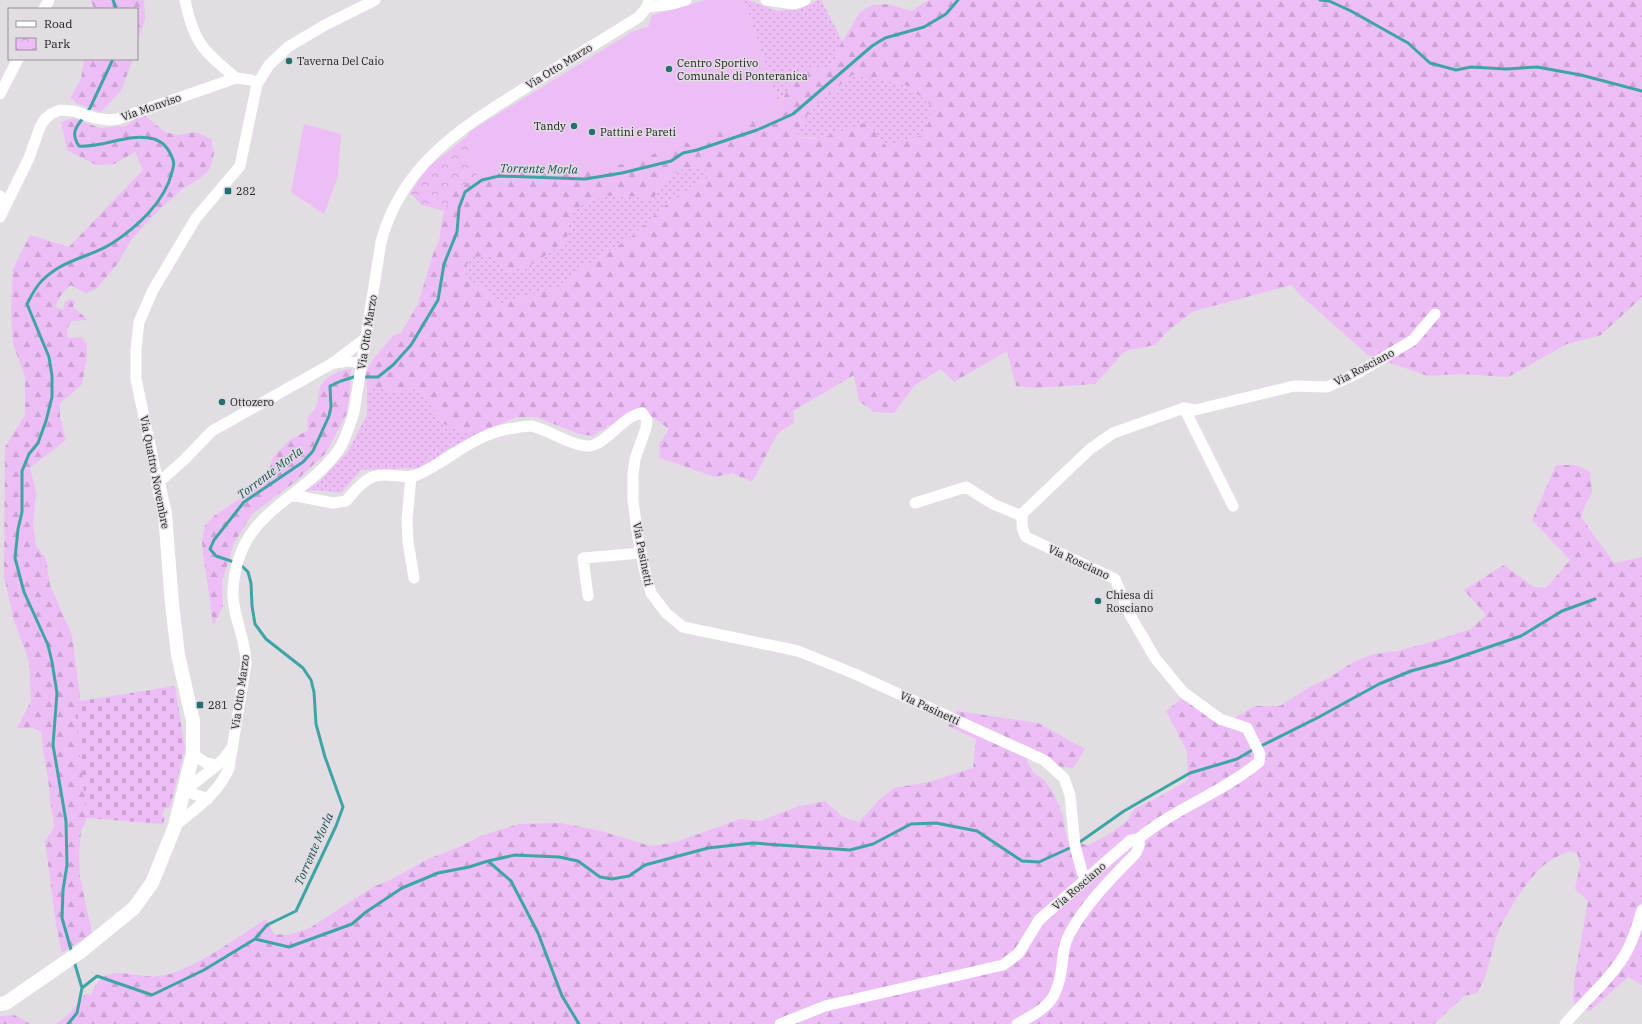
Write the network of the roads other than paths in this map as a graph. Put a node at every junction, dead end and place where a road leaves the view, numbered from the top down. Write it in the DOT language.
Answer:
graph roads {
  1 [pos="185,0"];
  2 [pos="375,0"];
  3 [pos="686,0"];
  4 [pos="766,0"];
  5 [pos="805,0"];
  6 [pos="648,4"];
  7 [pos="17,60"];
  8 [pos="236,78"];
  9 [pos="257,84"];
  10 [pos="0,94"];
  11 [pos="0,196"];
  12 [pos="3,212"];
  13 [pos="1435,314"];
  14 [pos="366,338"];
  15 [pos="333,363"];
  16 [pos="362,365"];
  17 [pos="1184,408"];
  18 [pos="411,476"];
  19 [pos="158,483"];
  20 [pos="291,495"];
  21 [pos="915,503"];
  22 [pos="1233,506"];
  23 [pos="1022,516"];
  24 [pos="641,552"];
  25 [pos="414,578"];
  26 [pos="588,596"];
  27 [pos="232,746"];
  28 [pos="193,754"];
  29 [pos="217,765"];
  30 [pos="184,791"];
  31 [pos="208,799"];
  32 [pos="175,826"];
  33 [pos="1138,839"];
  34 [pos="1086,879"];
  35 [pos="1642,910"];
  36 [pos="0,1004"];
  37 [pos="780,1024"];
  38 [pos="1017,1024"];
  39 [pos="1565,1024"];
  1 -- 8 [label="street"];
  2 -- 9 [label="street, Via Quattro Novembre"];
  3 -- 6 [label="street"];
  4 -- 5 [label="street"];
  6 -- 14 [label="street, Via Otto Marzo"];
  7 -- 10 [label="street"];
  8 -- 9 [label="street"];
  8 -- 12 [label="street, Via Monviso"];
  9 -- 19 [label="street, Via Quattro Novembre"];
  11 -- 12 [label="street"];
  13 -- 17 [label="street, Via Rosciano"];
  14 -- 15 [label="street"];
  14 -- 16 [label="street, Via Otto Marzo"];
  15 -- 16 [label="street"];
  15 -- 19 [label="street"];
  16 -- 20 [label="street, Via Otto Marzo"];
  17 -- 22 [label="street"];
  17 -- 23 [label="street, Via Rosciano"];
  18 -- 20 [label="street, Via Pasinetti"];
  18 -- 24 [label="street, Via Pasinetti"];
  18 -- 25 [label="street"];
  19 -- 28 [label="street, Via Quattro Novembre"];
  20 -- 27 [label="street, Via Otto Marzo"];
  21 -- 23 [label="street"];
  23 -- 33 [label="street, Via Rosciano"];
  24 -- 26 [label="street"];
  24 -- 34 [label="street, Via Pasinetti"];
  27 -- 29 [label="street, Via Otto Marzo"];
  27 -- 31 [label="street, Via Otto Marzo"];
  28 -- 29 [label="street"];
  28 -- 30 [label="street, Via Quattro Novembre"];
  29 -- 30 [label="street, Via Otto Marzo"];
  30 -- 31 [label="street"];
  30 -- 32 [label="street, Via Quattro Novembre"];
  31 -- 32 [label="street, Via Otto Marzo"];
  32 -- 36 [label="street, Via Quattro Novembre"];
  33 -- 34 [label="street, Via Rosciano"];
  33 -- 38 [label="street"];
  34 -- 37 [label="street, Via Rosciano"];
  35 -- 39 [label="street"];
}
